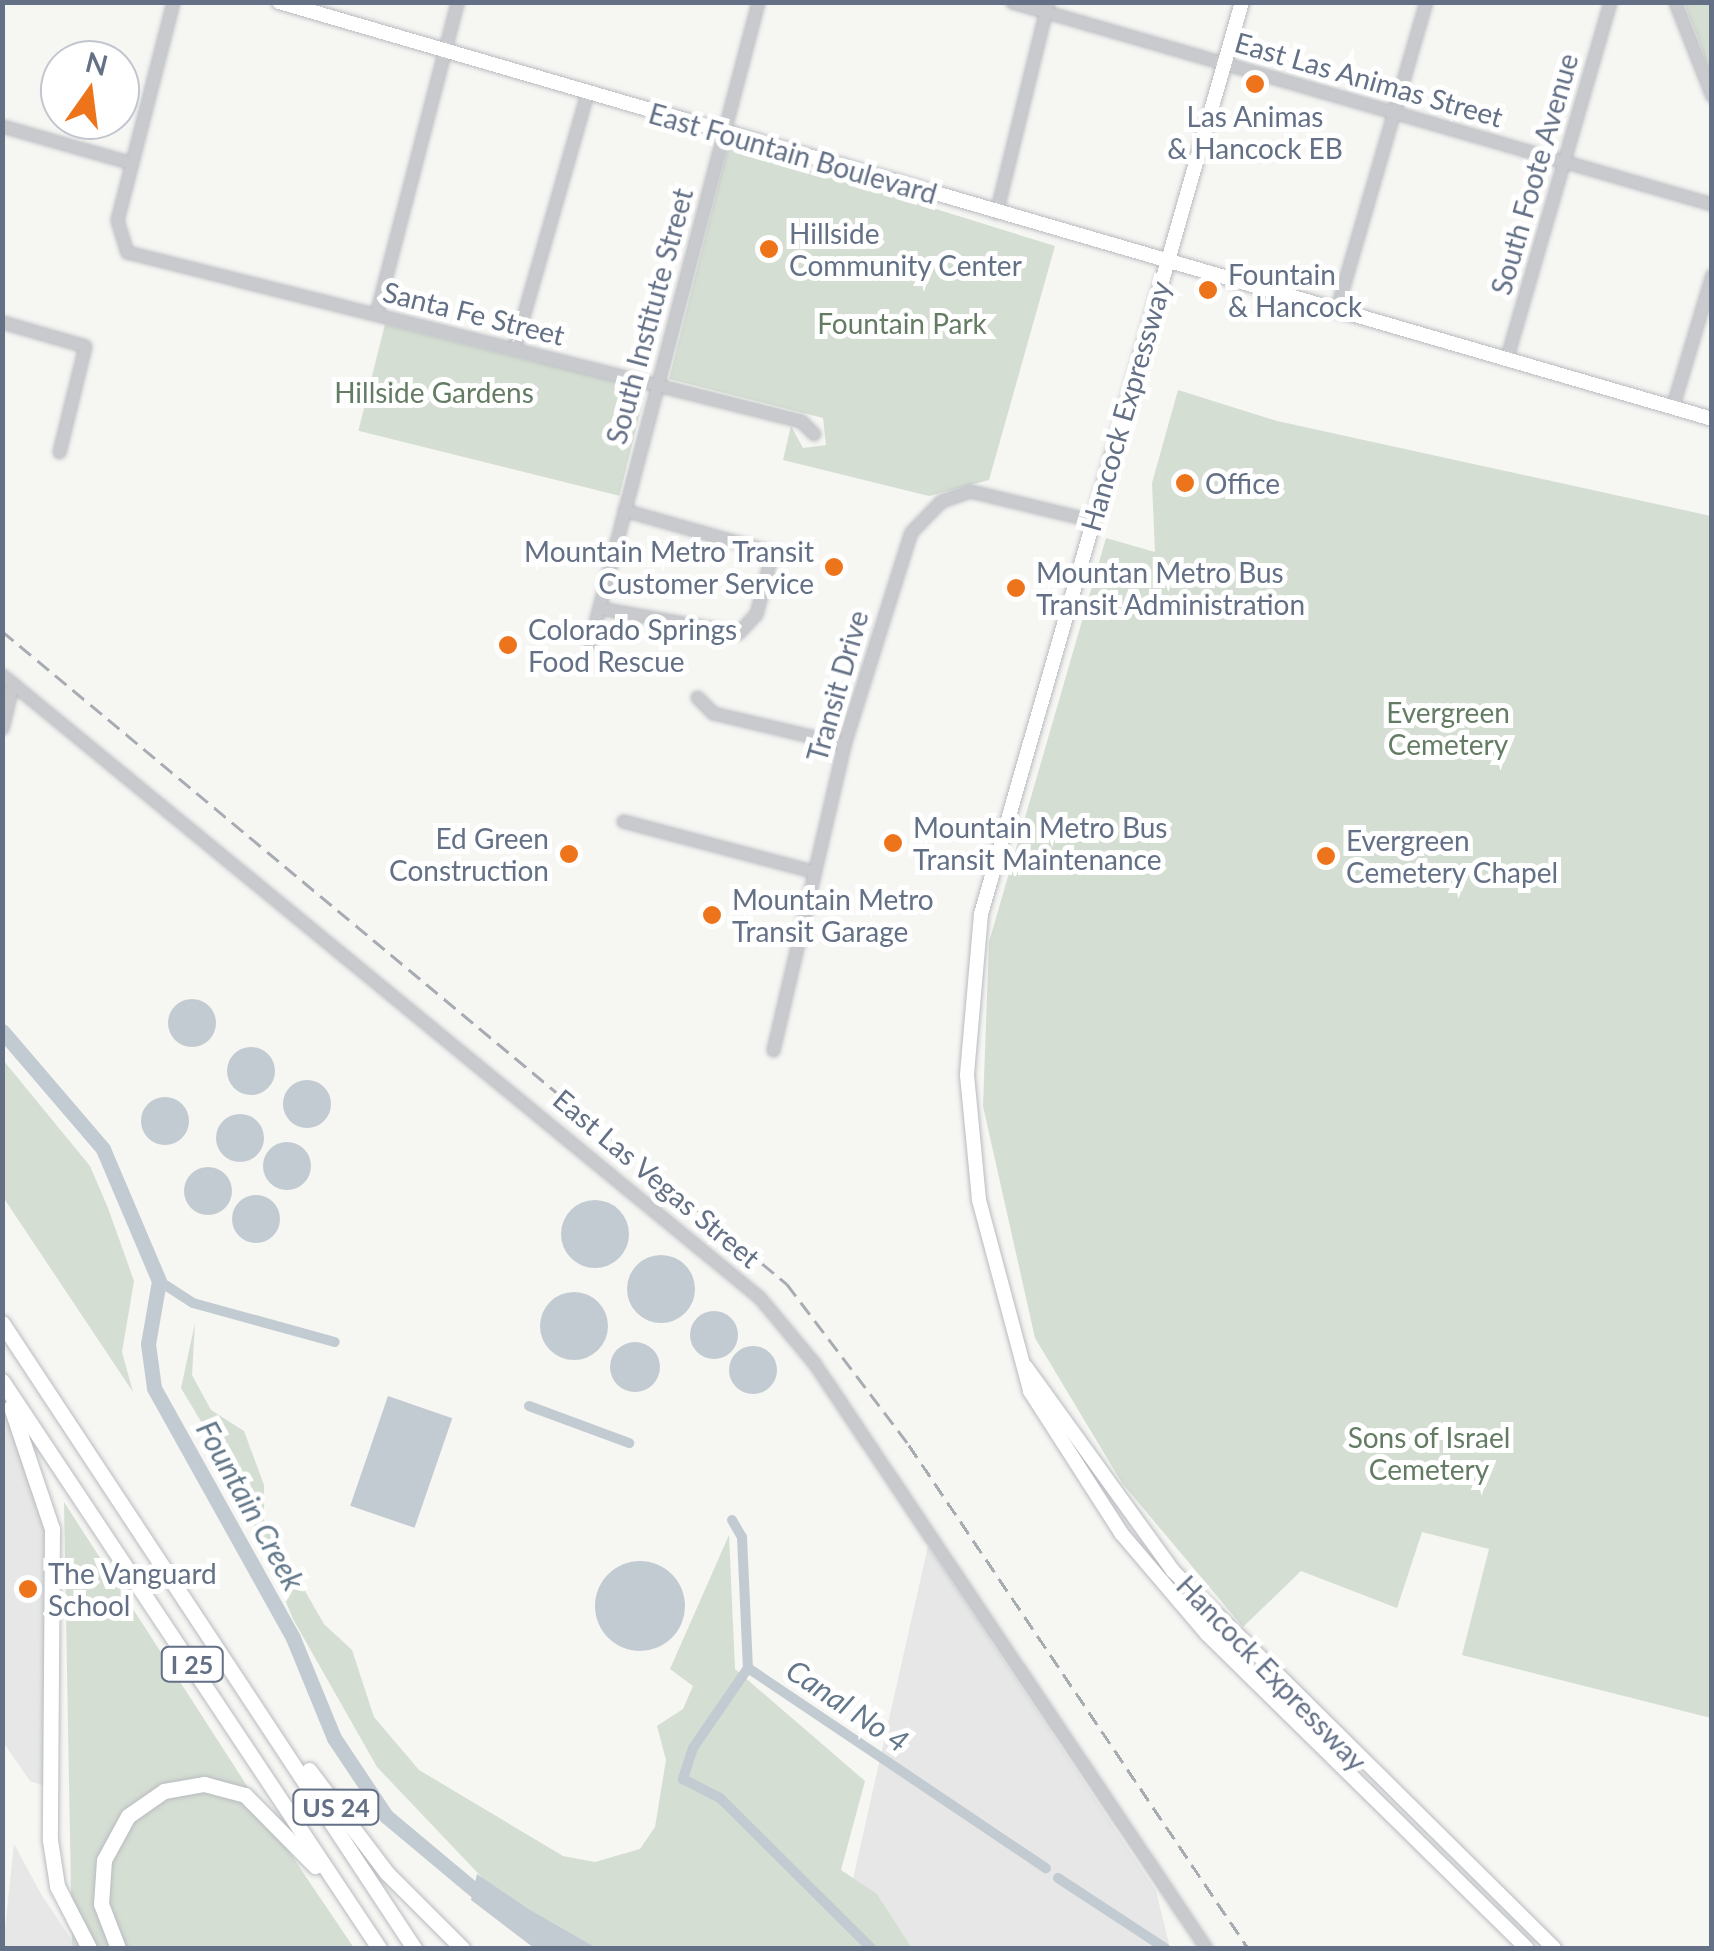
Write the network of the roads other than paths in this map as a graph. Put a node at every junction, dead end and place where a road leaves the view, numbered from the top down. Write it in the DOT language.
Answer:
graph roads {
  1 [pos="173,2"];
  2 [pos="278,2"];
  3 [pos="457,2"];
  4 [pos="758,2"];
  5 [pos="1012,2"];
  6 [pos="1242,2"];
  7 [pos="1426,2"];
  8 [pos="1610,2"];
  9 [pos="1675,2"];
  10 [pos="1047,7"];
  11 [pos="444,51"];
  12 [pos="1224,64"];
  13 [pos="588,93"];
  14 [pos="1712,96"];
  15 [pos="1394,112"];
  16 [pos="2,126"];
  17 [pos="724,132"];
  18 [pos="1564,161"];
  19 [pos="132,163"];
  20 [pos="1712,204"];
  21 [pos="996,213"];
  22 [pos="1167,263"];
  23 [pos="1712,275"];
  24 [pos="1336,311"];
  25 [pos="376,314"];
  26 [pos="2,322"];
  27 [pos="514,348"];
  28 [pos="1506,360"];
  29 [pos="657,384"];
  30 [pos="1672,408"];
  31 [pos="1712,420"];
  32 [pos="814,434"];
  33 [pos="59,452"];
  34 [pos="624,510"];
  35 [pos="1091,520"];
  36 [pos="599,608"];
  37 [pos="590,642"];
  38 [pos="8,679"];
  39 [pos="697,697"];
  40 [pos="2,728"];
  41 [pos="844,744"];
  42 [pos="623,821"];
  43 [pos="812,871"];
  44 [pos="773,1050"];
  45 [pos="2,1323"];
  46 [pos="1026,1367"];
  47 [pos="2,1381"];
  48 [pos="2,1390"];
  49 [pos="224,1653"];
  50 [pos="377,1945"];
  51 [pos="89,1948"];
  52 [pos="118,1948"];
  53 [pos="414,1948"];
  54 [pos="462,1948"];
  55 [pos="1206,1948"];
  56 [pos="1526,1948"];
  57 [pos="1554,1948"];
  1 -- 19 [label="street"];
  2 -- 11 [label="main road, East Fountain Boulevard"];
  3 -- 11 [label="street"];
  4 -- 17 [label="street, South Institute Street"];
  5 -- 10 [label="street, East Las Animas Street"];
  6 -- 12 [label="main road, Hancock Expressway"];
  7 -- 15 [label="street"];
  8 -- 18 [label="street, South Foote Avenue"];
  9 -- 14 [label="street"];
  10 -- 12 [label="street, East Las Animas Street"];
  10 -- 21 [label="street"];
  11 -- 13 [label="main road, East Fountain Boulevard"];
  11 -- 25 [label="street"];
  12 -- 15 [label="street, East Las Animas Street"];
  12 -- 22 [label="main road, Hancock Expressway"];
  13 -- 17 [label="main road, East Fountain Boulevard"];
  13 -- 27 [label="street"];
  15 -- 18 [label="street, East Las Animas Street"];
  15 -- 24 [label="street"];
  16 -- 19 [label="street"];
  17 -- 21 [label="main road, East Fountain Boulevard"];
  17 -- 29 [label="street, South Institute Street"];
  18 -- 20 [label="street, East Las Animas Street"];
  18 -- 28 [label="street, South Foote Avenue"];
  19 -- 25 [label="street, Santa Fe Street"];
  21 -- 22 [label="main road, East Fountain Boulevard"];
  22 -- 24 [label="main road, East Fountain Boulevard"];
  22 -- 35 [label="main road, Hancock Expressway"];
  23 -- 30 [label="street"];
  24 -- 28 [label="main road, East Fountain Boulevard"];
  25 -- 27 [label="street, Santa Fe Street"];
  26 -- 33 [label="street"];
  27 -- 29 [label="street, Santa Fe Street"];
  28 -- 30 [label="main road, East Fountain Boulevard"];
  29 -- 32 [label="street, Santa Fe Street"];
  29 -- 34 [label="street, South Institute Street"];
  30 -- 31 [label="main road, East Fountain Boulevard"];
  34 -- 36 [label="street, South Institute Street"];
  34 -- 36 [label="street"];
  35 -- 41 [label="street, Transit Drive"];
  35 -- 46 [label="main road, Hancock Expressway"];
  36 -- 37 [label="street, South Institute Street"];
  38 -- 40 [label="street"];
  38 -- 55 [label="street, East Las Vegas Street"];
  39 -- 41 [label="street"];
  41 -- 43 [label="street, Transit Drive"];
  42 -- 43 [label="street"];
  43 -- 44 [label="street, Transit Drive"];
  45 -- 49 [label="highway, I 25"];
  46 -- 56 [label="main road, Hancock Expressway"];
  46 -- 57 [label="main road, Hancock Expressway"];
  47 -- 50 [label="highway, I 25"];
  48 -- 51 [label="highway"];
  49 -- 53 [label="highway, I 25"];
  49 -- 54 [label="highway, US 24"];
  50 -- 52 [label="highway"];
}
